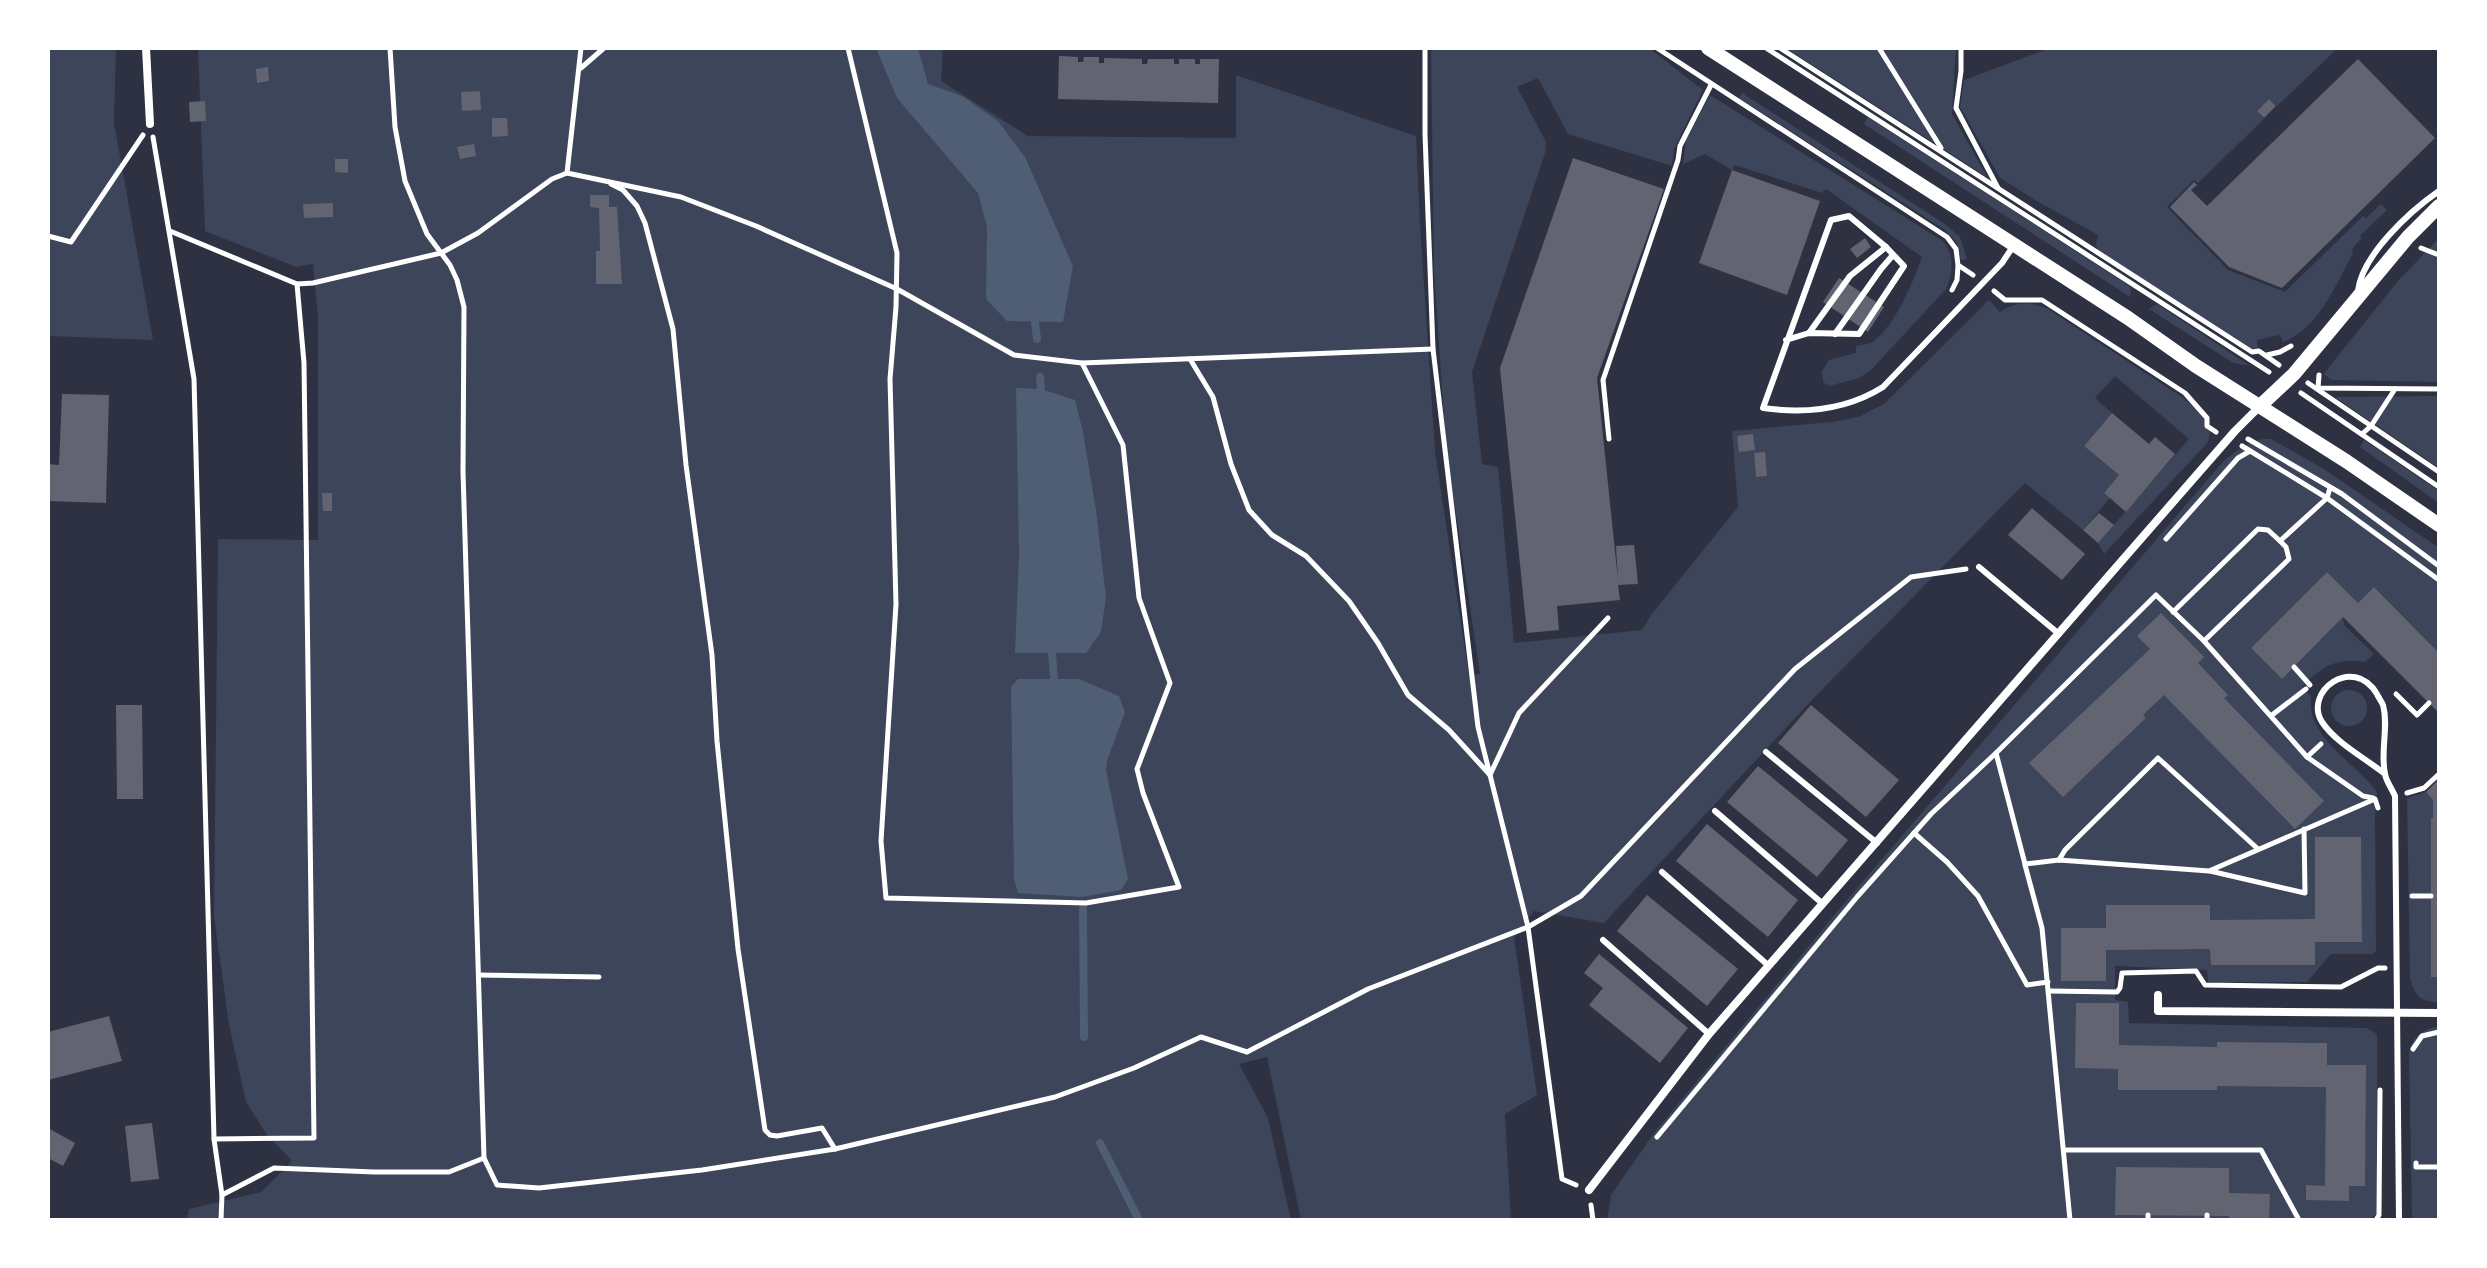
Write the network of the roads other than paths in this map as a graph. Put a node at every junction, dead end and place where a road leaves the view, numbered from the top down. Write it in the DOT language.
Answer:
graph roads {
  1 [pos="146,48"];
  2 [pos="1708,48"];
  3 [pos="150,124"];
  4 [pos="2439,191"];
  5 [pos="2436,209"];
  6 [pos="2014,245"];
  7 [pos="1886,247"];
  8 [pos="1893,255"];
  9 [pos="2357,300"];
  10 [pos="1809,333"];
  11 [pos="1835,334"];
  12 [pos="1786,340"];
  13 [pos="2260,406"];
  14 [pos="2439,525"];
  15 [pos="1979,567"];
  16 [pos="2059,634"];
  17 [pos="1766,752"];
  18 [pos="2385,774"];
  19 [pos="1715,811"];
  20 [pos="1877,843"];
  21 [pos="1662,872"];
  22 [pos="1823,904"];
  23 [pos="1603,940"];
  24 [pos="1769,966"];
  25 [pos="2158,995"];
  26 [pos="2396,1012"];
  27 [pos="2439,1013"];
  28 [pos="1709,1034"];
  29 [pos="1589,1190"];
  30 [pos="2399,1220"];
  1 -- 3 [label="street"];
  2 -- 6 [label="street"];
  4 -- 9 [label="lane"];
  5 -- 9 [label="street"];
  6 -- 12 [label="lane"];
  6 -- 13 [label="street"];
  7 -- 8 [label="lane"];
  7 -- 10 [label="lane"];
  7 -- 12 [label="lane"];
  8 -- 11 [label="lane"];
  8 -- 11 [label="lane"];
  9 -- 13 [label="street"];
  10 -- 11 [label="lane"];
  10 -- 12 [label="lane"];
  13 -- 14 [label="street"];
  13 -- 16 [label="street"];
  15 -- 16 [label="lane"];
  16 -- 20 [label="street"];
  17 -- 20 [label="lane"];
  18 -- 18 [label="lane"];
  18 -- 26 [label="lane"];
  19 -- 22 [label="lane"];
  20 -- 22 [label="street"];
  21 -- 24 [label="lane"];
  22 -- 24 [label="street"];
  23 -- 28 [label="lane"];
  24 -- 28 [label="street"];
  25 -- 26 [label="street"];
  26 -- 27 [label="street"];
  26 -- 30 [label="lane"];
  28 -- 29 [label="street"];
}
